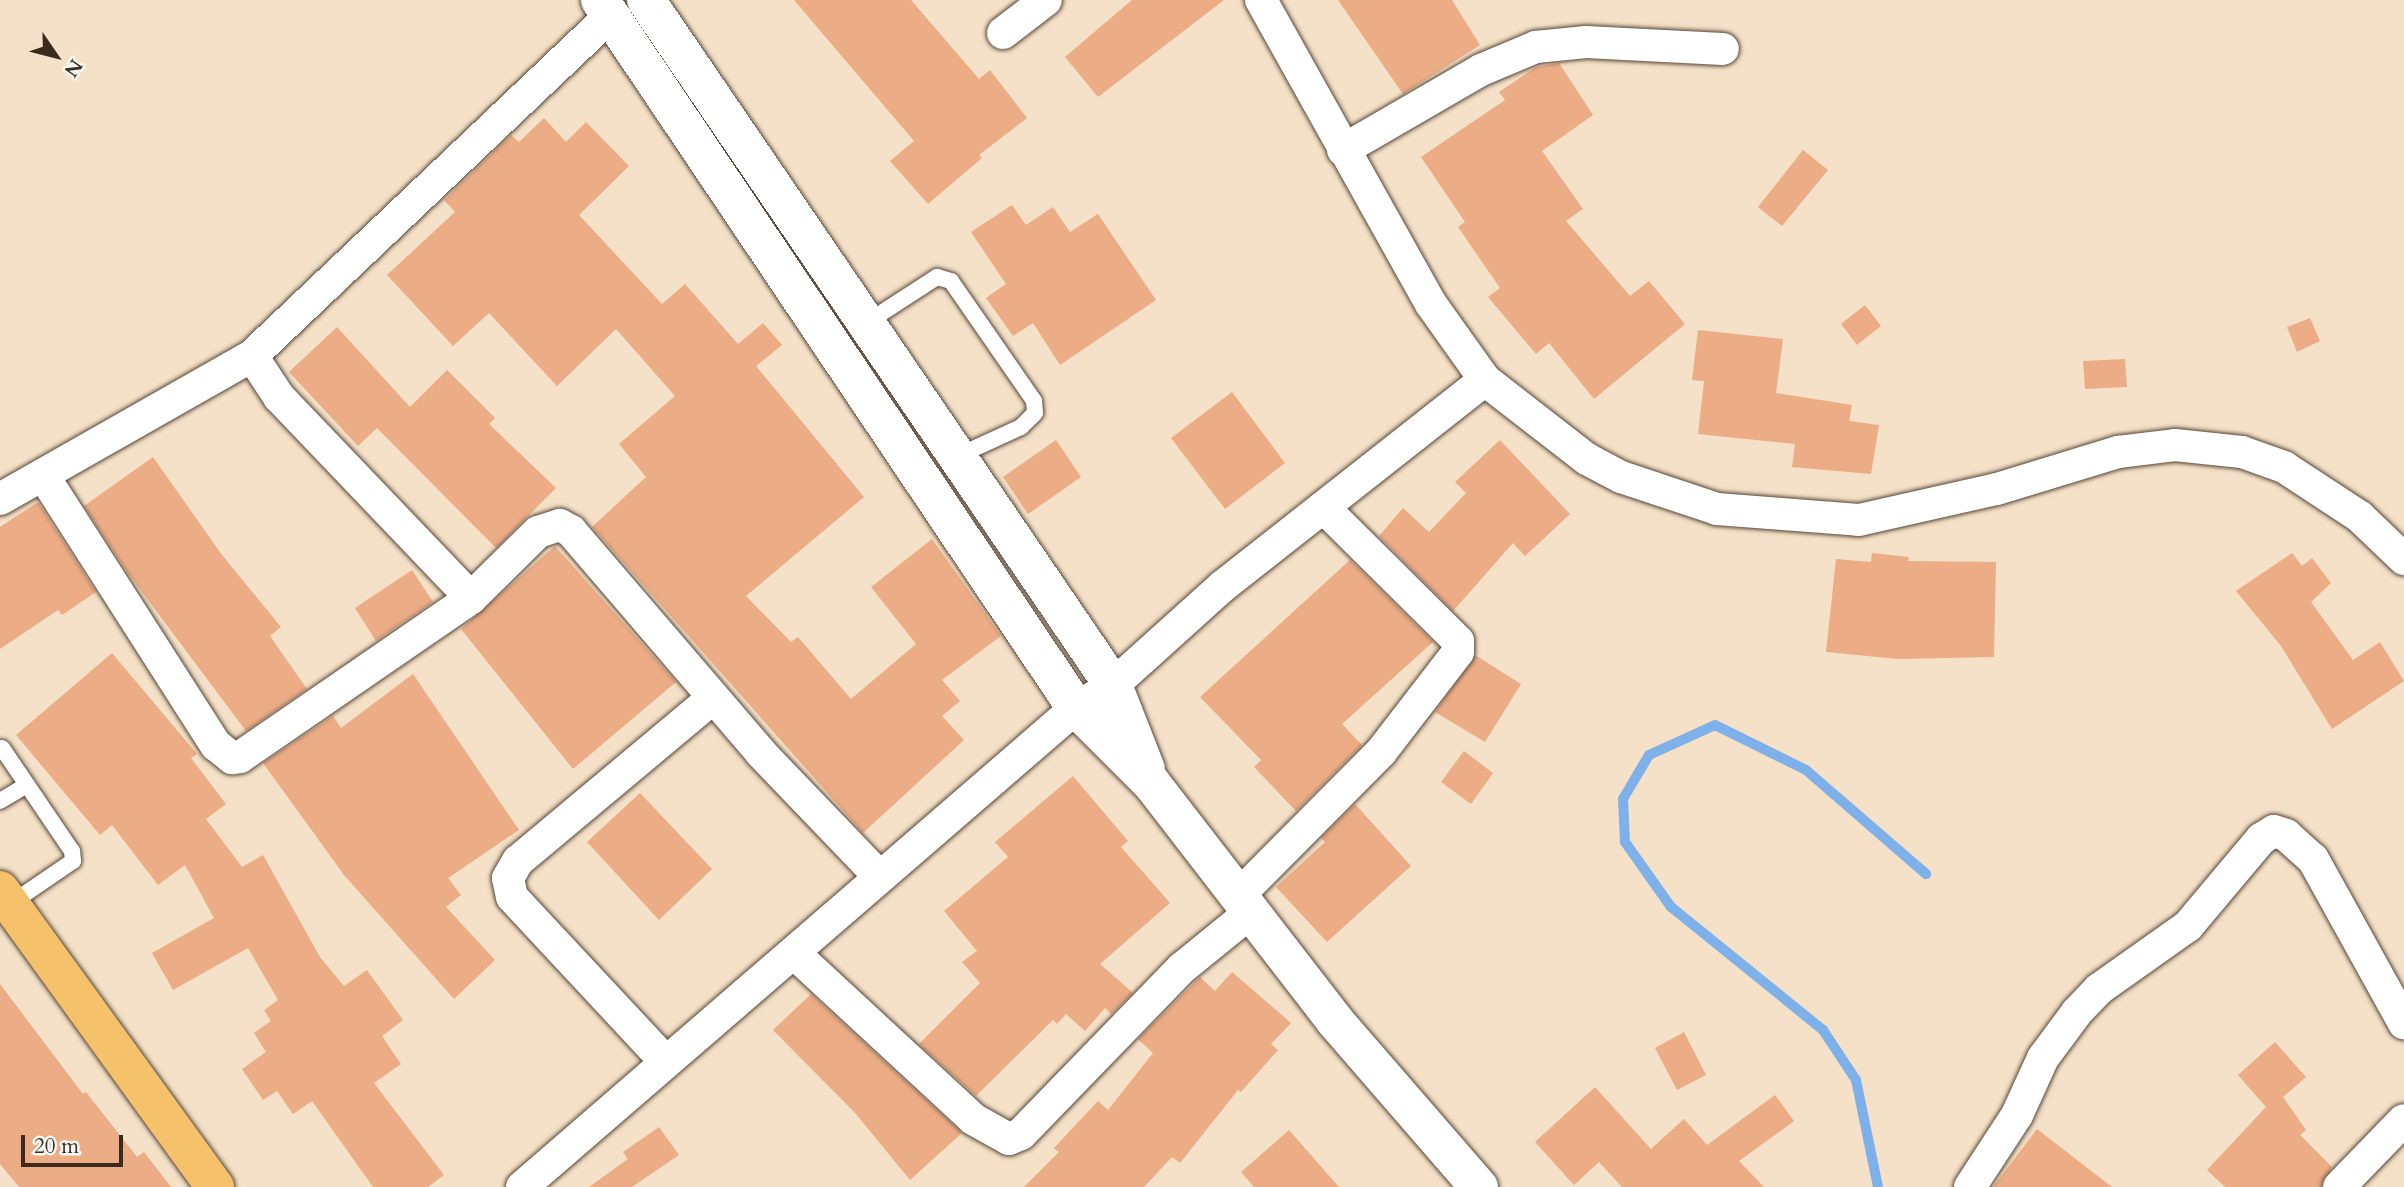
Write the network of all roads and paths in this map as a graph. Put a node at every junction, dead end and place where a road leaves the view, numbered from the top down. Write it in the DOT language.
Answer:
graph roads {
  1 [pos="646,0"];
  2 [pos="1046,0"];
  3 [pos="1261,0"];
  4 [pos="605,8"];
  5 [pos="1003,33"];
  6 [pos="1723,49"];
  7 [pos="1343,150"];
  8 [pos="866,323"];
  9 [pos="252,356"];
  10 [pos="1485,380"];
  11 [pos="957,456"];
  12 [pos="43,475"];
  13 [pos="0,499"];
  14 [pos="1323,508"];
  15 [pos="2404,559"];
  16 [pos="471,598"];
  17 [pos="1113,685"];
  18 [pos="713,698"];
  19 [pos="1076,708"];
  20 [pos="2,748"];
  21 [pos="1152,784"];
  22 [pos="27,785"];
  23 [pos="0,802"];
  24 [pos="879,876"];
  25 [pos="5,897"];
  26 [pos="1244,904"];
  27 [pos="794,954"];
  28 [pos="2404,1023"];
  29 [pos="665,1061"];
  30 [pos="2404,1120"];
  31 [pos="215,1187"];
  32 [pos="522,1187"];
  33 [pos="1479,1187"];
  34 [pos="1970,1187"];
  35 [pos="2339,1187"];
  1 -- 8 [label="street"];
  2 -- 5 [label="street"];
  3 -- 7 [label="street"];
  4 -- 9 [label="street"];
  4 -- 19 [label="street"];
  6 -- 7 [label="street"];
  7 -- 10 [label="street"];
  8 -- 11 [label="street"];
  8 -- 11 [label="lane"];
  9 -- 12 [label="street"];
  9 -- 16 [label="street"];
  10 -- 14 [label="street"];
  10 -- 15 [label="street"];
  11 -- 17 [label="street"];
  12 -- 13 [label="street"];
  12 -- 16 [label="street"];
  14 -- 17 [label="street"];
  14 -- 26 [label="street"];
  16 -- 18 [label="street"];
  17 -- 19 [label="street"];
  17 -- 21 [label="street"];
  18 -- 24 [label="street"];
  18 -- 29 [label="street"];
  19 -- 21 [label="street"];
  19 -- 24 [label="street"];
  20 -- 22 [label="lane"];
  21 -- 26 [label="street"];
  22 -- 23 [label="lane"];
  22 -- 25 [label="lane"];
  24 -- 27 [label="street"];
  25 -- 31 [label="highway"];
  26 -- 27 [label="street"];
  26 -- 33 [label="street"];
  27 -- 29 [label="street"];
  28 -- 34 [label="street"];
  29 -- 32 [label="street"];
  30 -- 35 [label="street"];
}
